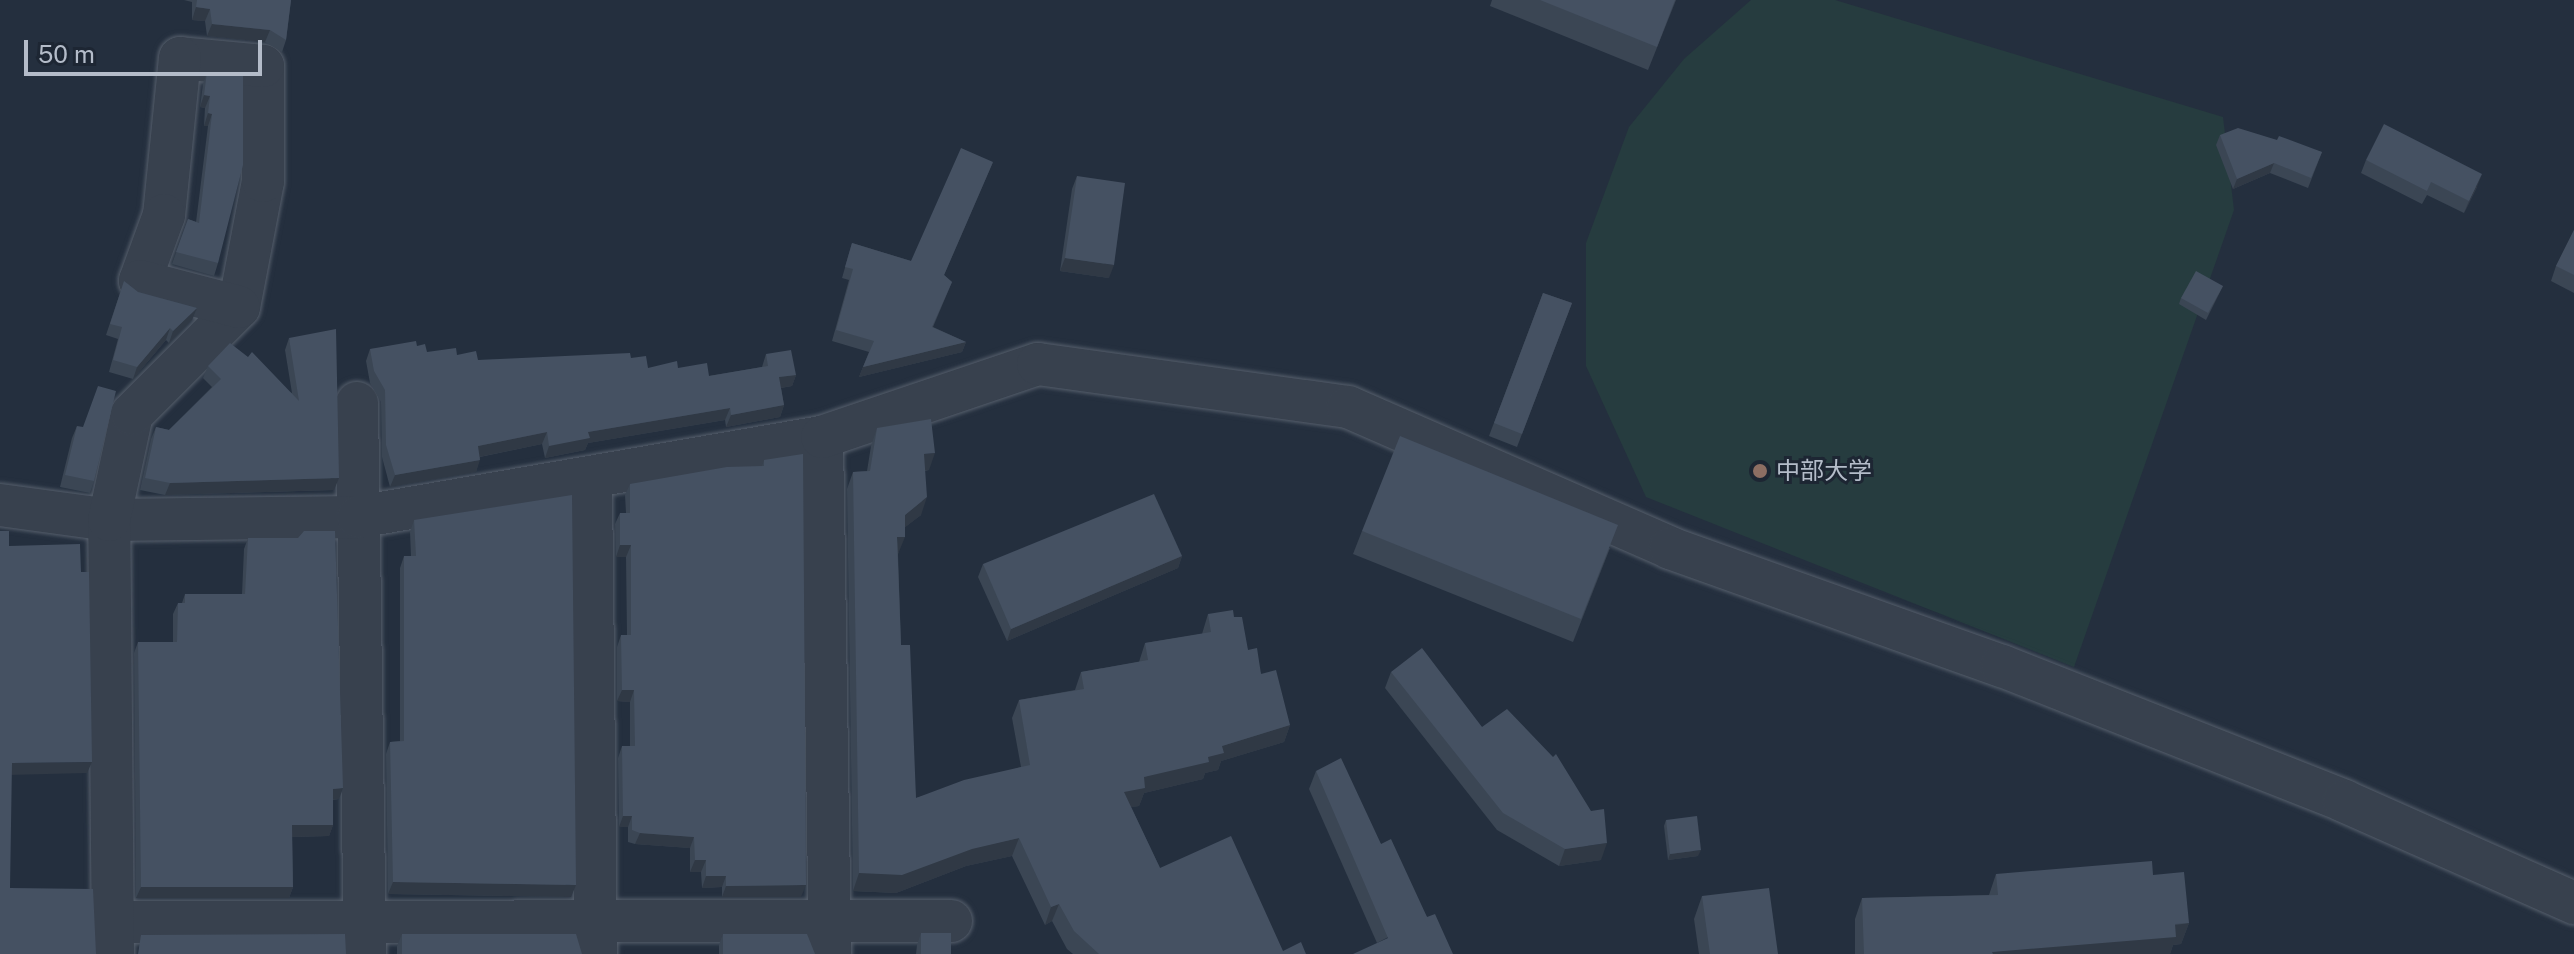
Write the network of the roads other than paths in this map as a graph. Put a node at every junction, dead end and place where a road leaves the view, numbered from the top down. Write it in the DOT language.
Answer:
graph roads {
  1 [pos="239,307"];
  2 [pos="357,403"];
  3 [pos="822,437"];
  4 [pos="591,480"];
  5 [pos="0,505"];
  6 [pos="358,517"];
  7 [pos="109,520"];
  8 [pos="2574,903"];
  9 [pos="951,921"];
  10 [pos="830,937"];
  11 [pos="113,938"];
  12 [pos="364,938"];
  13 [pos="596,938"];
  1 -- 1 [label="street"];
  1 -- 7 [label="street"];
  2 -- 6 [label="street"];
  3 -- 4 [label="street"];
  3 -- 8 [label="street"];
  3 -- 10 [label="street"];
  4 -- 6 [label="street"];
  4 -- 13 [label="street"];
  5 -- 7 [label="street"];
  6 -- 7 [label="street"];
  6 -- 12 [label="street"];
  7 -- 11 [label="street"];
  9 -- 10 [label="street"];
  10 -- 13 [label="street"];
  11 -- 12 [label="street"];
  12 -- 13 [label="street"];
}
